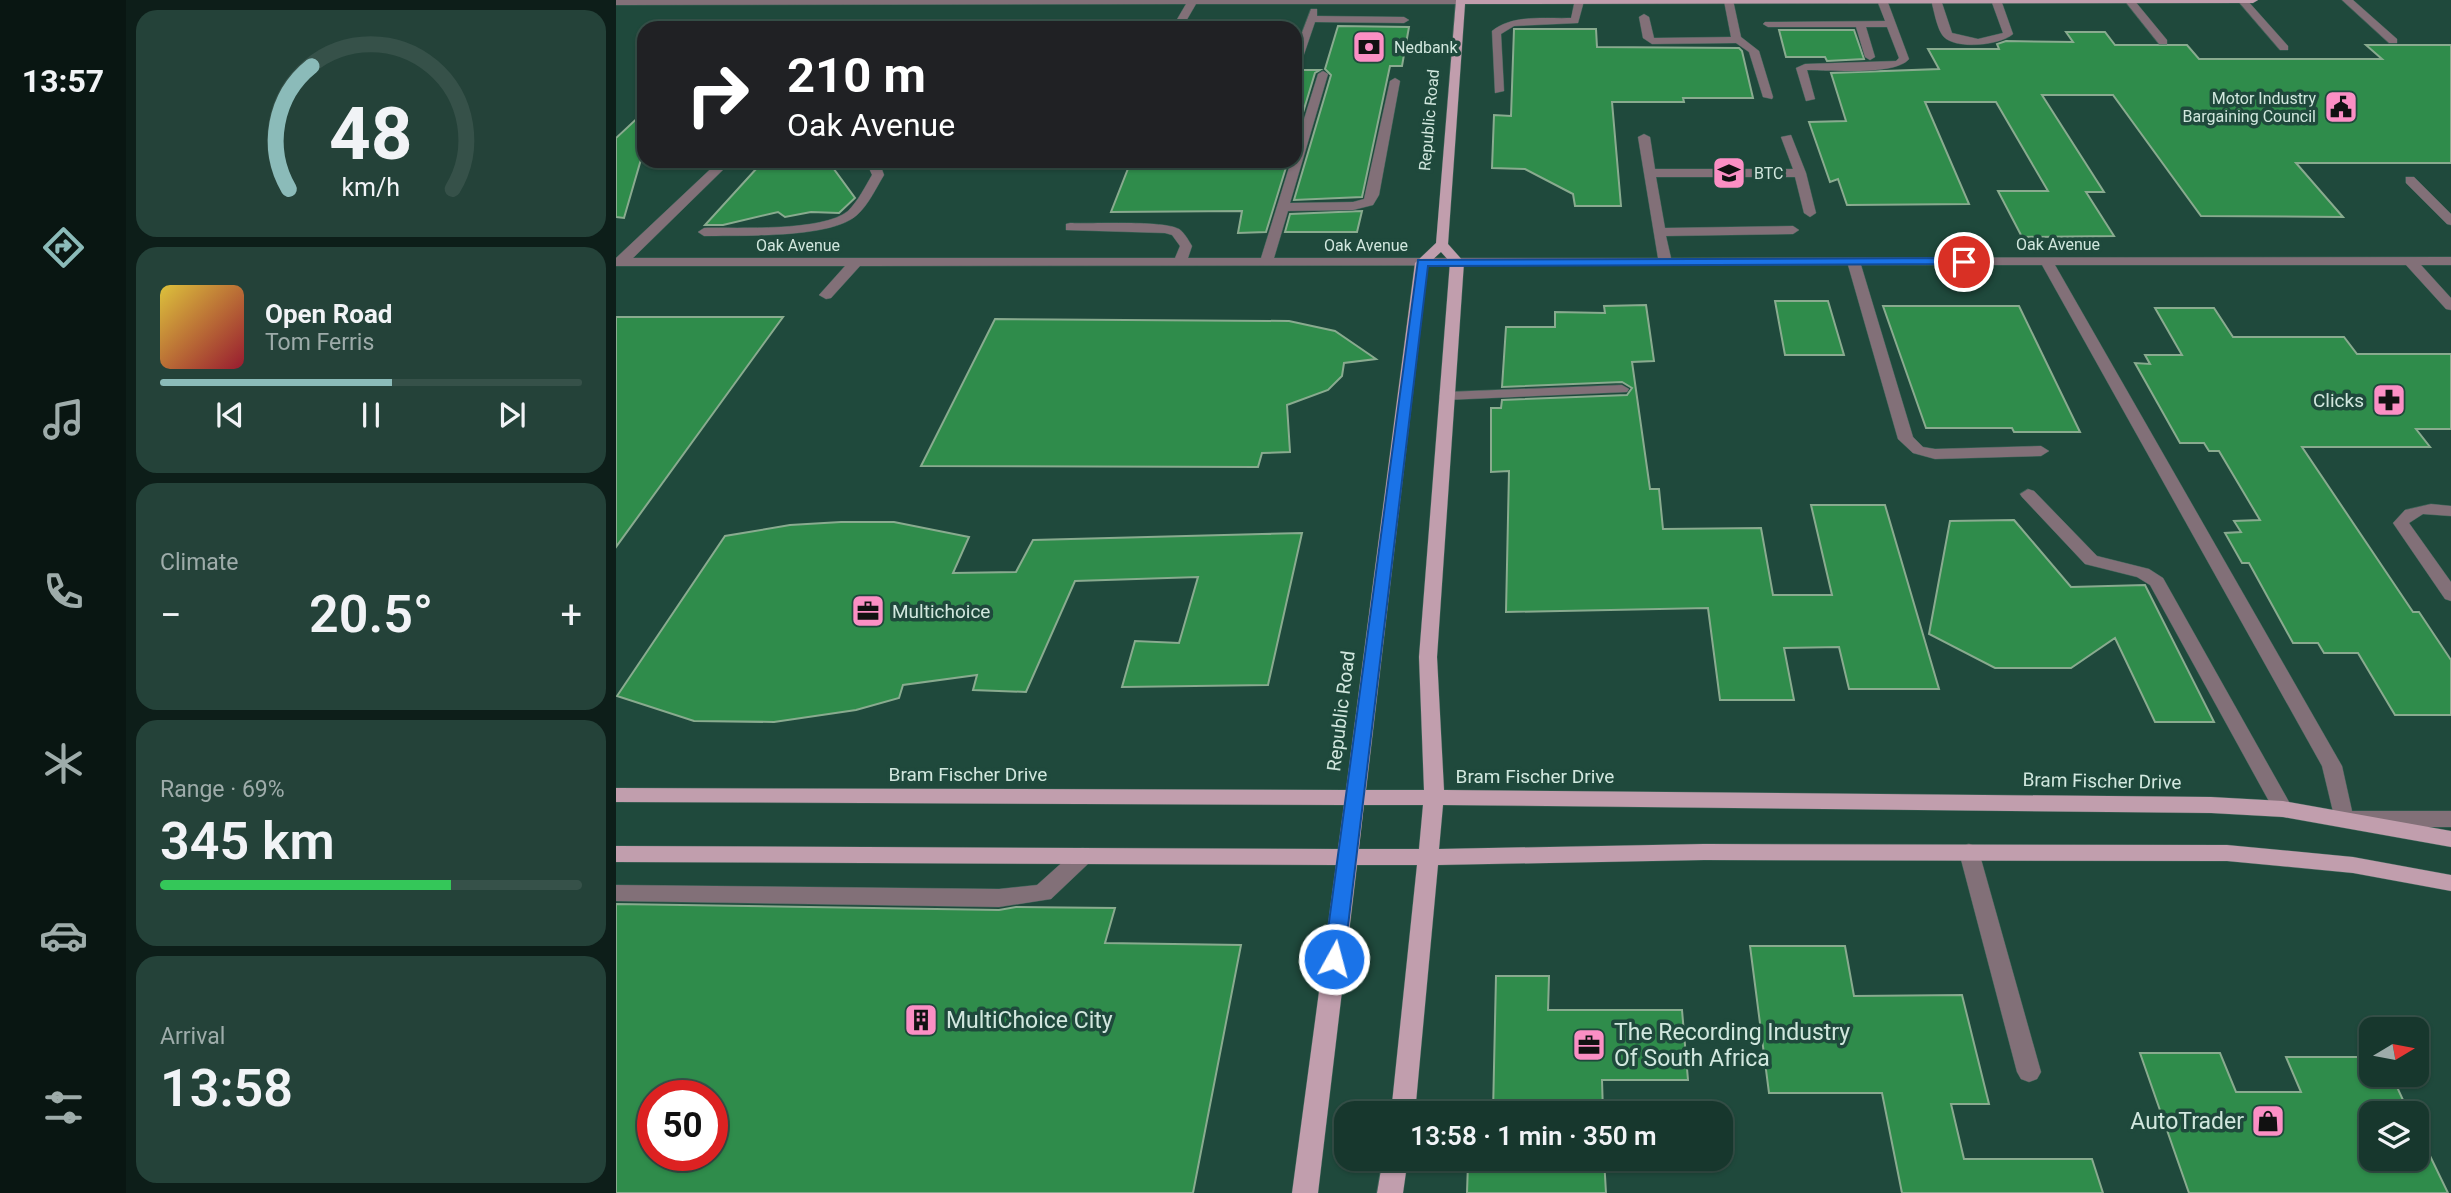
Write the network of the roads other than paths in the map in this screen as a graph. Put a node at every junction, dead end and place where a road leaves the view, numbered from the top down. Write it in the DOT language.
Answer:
graph roads {
  1 [pos="1461,0"];
  2 [pos="1603,0"];
  3 [pos="1882,0"];
  4 [pos="1936,0"];
  5 [pos="1996,0"];
  6 [pos="2011,0"];
  7 [pos="2060,0"];
  8 [pos="2129,0"];
  9 [pos="2242,0"];
  10 [pos="2253,0"];
  11 [pos="2347,0"];
  12 [pos="1249,1"];
  13 [pos="1317,1"];
  14 [pos="1578,1"];
  15 [pos="1729,1"];
  16 [pos="616,2"];
  17 [pos="1192,2"];
  18 [pos="1644,17"];
  19 [pos="1311,19"];
  20 [pos="1404,20"];
  21 [pos="1181,21"];
  22 [pos="1768,24"];
  23 [pos="1860,24"];
  24 [pos="1891,24"];
  25 [pos="1738,40"];
  26 [pos="2162,41"];
  27 [pos="2393,41"];
  28 [pos="1302,45"];
  29 [pos="2284,48"];
  30 [pos="1870,57"];
  31 [pos="1324,75"];
  32 [pos="1395,81"];
  33 [pos="1499,91"];
  34 [pos="1768,97"];
  35 [pos="1810,99"];
  36 [pos="1644,137"];
  37 [pos="1787,137"];
  38 [pos="1302,146"];
  39 [pos="719,168"];
  40 [pos="877,168"];
  41 [pos="1295,168"];
  42 [pos="1650,173"];
  43 [pos="1800,173"];
  44 [pos="2410,180"];
  45 [pos="1283,207"];
  46 [pos="1810,213"];
  47 [pos="2451,221"];
  48 [pos="1070,227"];
  49 [pos="1793,230"];
  50 [pos="704,232"];
  51 [pos="1659,232"];
  52 [pos="1443,244"];
  53 [pos="2046,261"];
  54 [pos="2410,261"];
  55 [pos="2451,261"];
  56 [pos="618,262"];
  57 [pos="856,262"];
  58 [pos="1180,262"];
  59 [pos="1266,262"];
  60 [pos="1422,262"];
  61 [pos="1457,262"];
  62 [pos="1666,262"];
  63 [pos="1854,262"];
  64 [pos="826,295"];
  65 [pos="2451,306"];
  66 [pos="1622,389"];
  67 [pos="1446,396"];
  68 [pos="2041,451"];
  69 [pos="2028,494"];
  70 [pos="2451,511"];
  71 [pos="2451,595"];
  72 [pos="616,795"];
  73 [pos="1434,798"];
  74 [pos="1355,799"];
  75 [pos="2283,809"];
  76 [pos="2343,819"];
  77 [pos="2451,819"];
  78 [pos="2451,839"];
  79 [pos="1969,852"];
  80 [pos="616,854"];
  81 [pos="1083,856"];
  82 [pos="1346,857"];
  83 [pos="1429,857"];
  84 [pos="2451,883"];
  85 [pos="616,893"];
  86 [pos="2029,1072"];
  87 [pos="1404,1101"];
  88 [pos="1394,1171"];
  89 [pos="1305,1193"];
  90 [pos="1390,1193"];
  1 -- 13 [label="street"];
  1 -- 14 [label="main road"];
  1 -- 52 [label="main road, Republic Road"];
  2 -- 14 [label="main road"];
  2 -- 15 [label="main road"];
  3 -- 4 [label="main road"];
  3 -- 15 [label="main road"];
  3 -- 24 [label="street"];
  4 -- 5 [label="main road"];
  4 -- 5 [label="street"];
  5 -- 6 [label="main road"];
  6 -- 7 [label="main road"];
  7 -- 8 [label="main road"];
  8 -- 9 [label="main road"];
  8 -- 26 [label="street"];
  9 -- 10 [label="main road"];
  9 -- 29 [label="street"];
  11 -- 27 [label="street"];
  12 -- 13 [label="street"];
  12 -- 17 [label="street"];
  13 -- 19 [label="street"];
  14 -- 33 [label="street"];
  15 -- 25 [label="street"];
  16 -- 17 [label="street"];
  17 -- 21 [label="street"];
  18 -- 25 [label="street"];
  19 -- 20 [label="street"];
  19 -- 28 [label="street"];
  22 -- 23 [label="street"];
  23 -- 24 [label="street"];
  23 -- 30 [label="street"];
  24 -- 35 [label="street"];
  25 -- 34 [label="street"];
  31 -- 38 [label="street"];
  32 -- 45 [label="street"];
  36 -- 42 [label="street"];
  37 -- 43 [label="street"];
  39 -- 56 [label="street"];
  40 -- 50 [label="street"];
  41 -- 45 [label="street"];
  42 -- 43 [label="street"];
  42 -- 51 [label="street"];
  43 -- 46 [label="street"];
  44 -- 47 [label="street"];
  45 -- 59 [label="street"];
  48 -- 58 [label="street"];
  49 -- 51 [label="street"];
  51 -- 62 [label="street"];
  52 -- 60 [label="main road"];
  52 -- 61 [label="main road"];
  53 -- 54 [label="street, Oak Avenue"];
  53 -- 63 [label="street, Oak Avenue"];
  53 -- 76 [label="street"];
  54 -- 55 [label="street, Oak Avenue"];
  54 -- 65 [label="street"];
  56 -- 57 [label="street, Oak Avenue"];
  57 -- 58 [label="street, Oak Avenue"];
  57 -- 64 [label="street"];
  58 -- 59 [label="street, Oak Avenue"];
  59 -- 60 [label="street, Oak Avenue"];
  60 -- 61 [label="street, Oak Avenue"];
  60 -- 74 [label="main road, Republic Road"];
  61 -- 62 [label="street, Oak Avenue"];
  61 -- 67 [label="main road"];
  62 -- 63 [label="street, Oak Avenue"];
  63 -- 68 [label="street"];
  66 -- 67 [label="street"];
  67 -- 73 [label="main road"];
  69 -- 75 [label="street"];
  70 -- 71 [label="street"];
  72 -- 74 [label="main road, Bram Fischer Drive"];
  73 -- 74 [label="main road, Bram Fischer Drive"];
  73 -- 75 [label="main road, Bram Fischer Drive"];
  73 -- 83 [label="main road"];
  74 -- 82 [label="main road, Republic Road"];
  75 -- 76 [label="main road, Bram Fischer Drive"];
  76 -- 77 [label="street"];
  76 -- 78 [label="main road, Bram Fischer Drive"];
  79 -- 83 [label="main road"];
  79 -- 84 [label="main road"];
  79 -- 86 [label="street"];
  80 -- 81 [label="main road"];
  81 -- 82 [label="main road"];
  81 -- 85 [label="street"];
  82 -- 83 [label="main road"];
  82 -- 89 [label="main road, Republic Road"];
  83 -- 87 [label="main road"];
  88 -- 90 [label="main road"];
}
